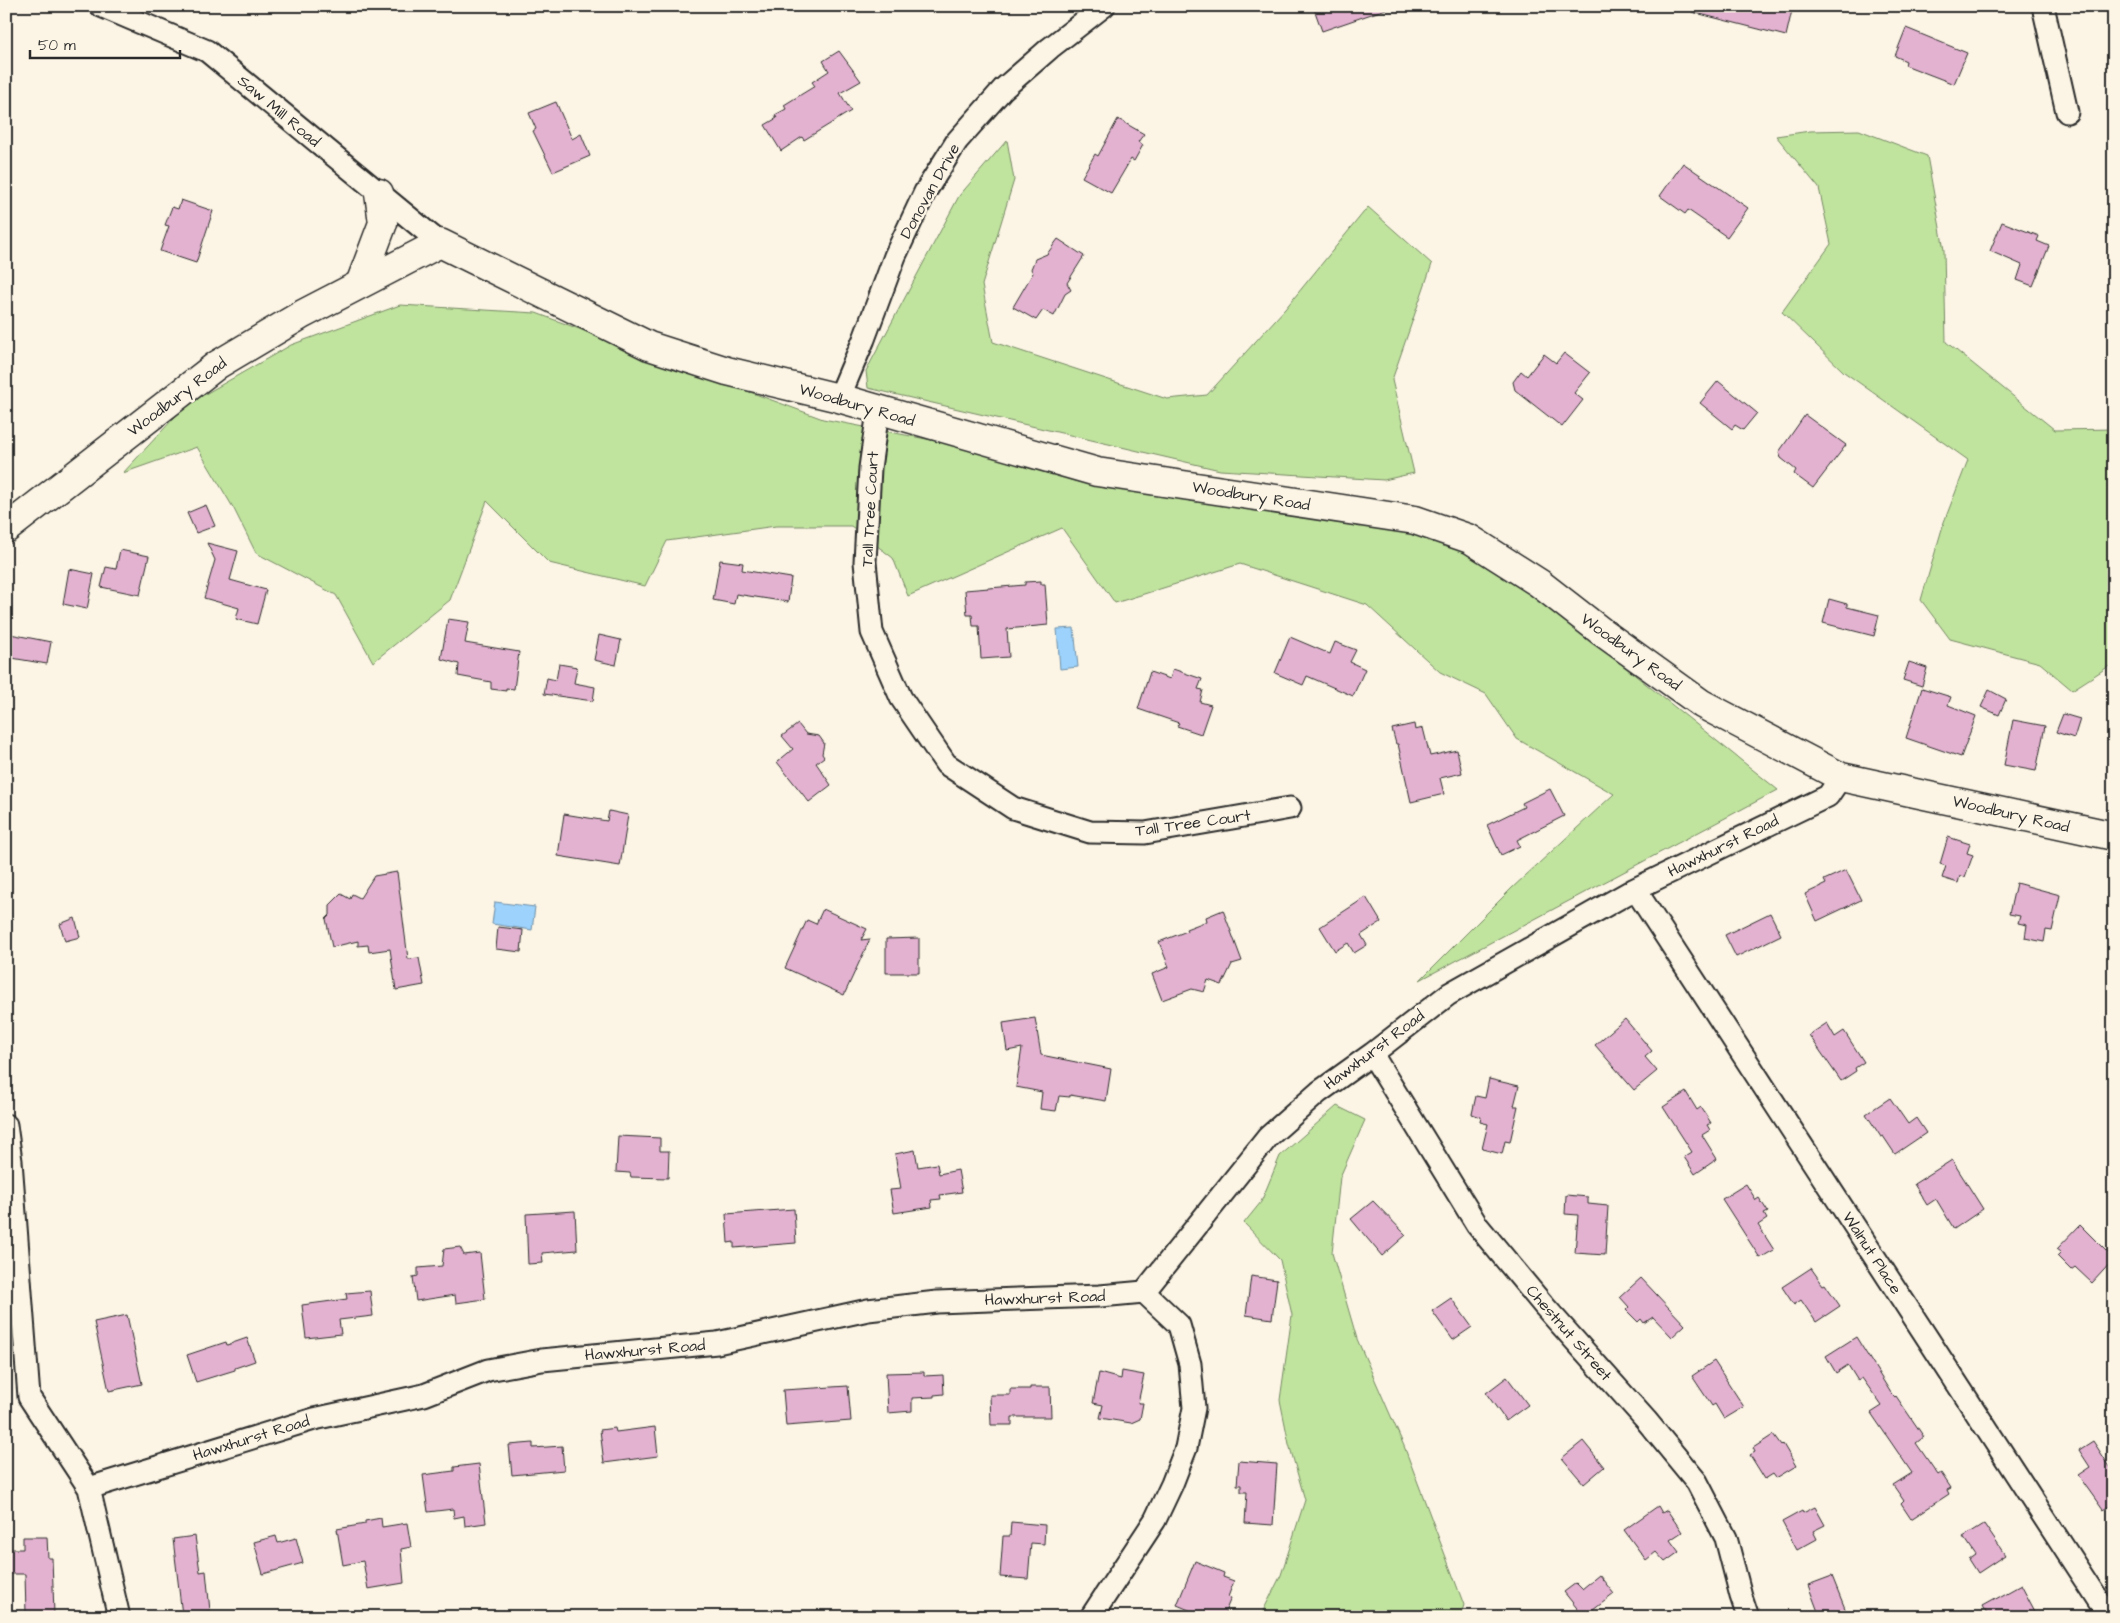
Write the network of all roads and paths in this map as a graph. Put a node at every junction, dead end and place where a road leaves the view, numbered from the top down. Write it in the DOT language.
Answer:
graph roads {
  1 [pos="1104,6"];
  2 [pos="2043,6"];
  3 [pos="107,7"];
  4 [pos="2067,112"];
  5 [pos="379,193"];
  6 [pos="440,243"];
  7 [pos="360,284"];
  8 [pos="839,398"];
  9 [pos="878,411"];
  10 [pos="6,529"];
  11 [pos="1841,777"];
  12 [pos="1290,808"];
  13 [pos="2114,836"];
  14 [pos="1635,889"];
  15 [pos="1372,1054"];
  16 [pos="6,1125"];
  17 [pos="1144,1292"];
  18 [pos="89,1488"];
  19 [pos="119,1617"];
  20 [pos="1091,1617"];
  21 [pos="1748,1617"];
  22 [pos="2109,1617"];
  1 -- 8 [label="street, Donovan Drive"];
  2 -- 4 [label="street"];
  3 -- 5 [label="street, Saw Mill Road"];
  5 -- 6 [label="street, Saw Mill Road"];
  5 -- 7 [label="main road"];
  6 -- 7 [label="main road, Woodbury Road"];
  6 -- 8 [label="main road, Woodbury Road"];
  7 -- 10 [label="main road, Woodbury Road"];
  8 -- 9 [label="main road, Woodbury Road"];
  9 -- 11 [label="main road, Woodbury Road"];
  9 -- 12 [label="street, Tall Tree Court"];
  11 -- 13 [label="main road, Woodbury Road"];
  11 -- 14 [label="street, Hawxhurst Road"];
  14 -- 15 [label="street, Hawxhurst Road"];
  14 -- 22 [label="street, Walnut Place"];
  15 -- 17 [label="street, Hawxhurst Road"];
  15 -- 21 [label="street, Chestnut Street"];
  16 -- 18 [label="street"];
  17 -- 18 [label="street, Hawxhurst Road"];
  17 -- 20 [label="street"];
  18 -- 19 [label="street"];
}
